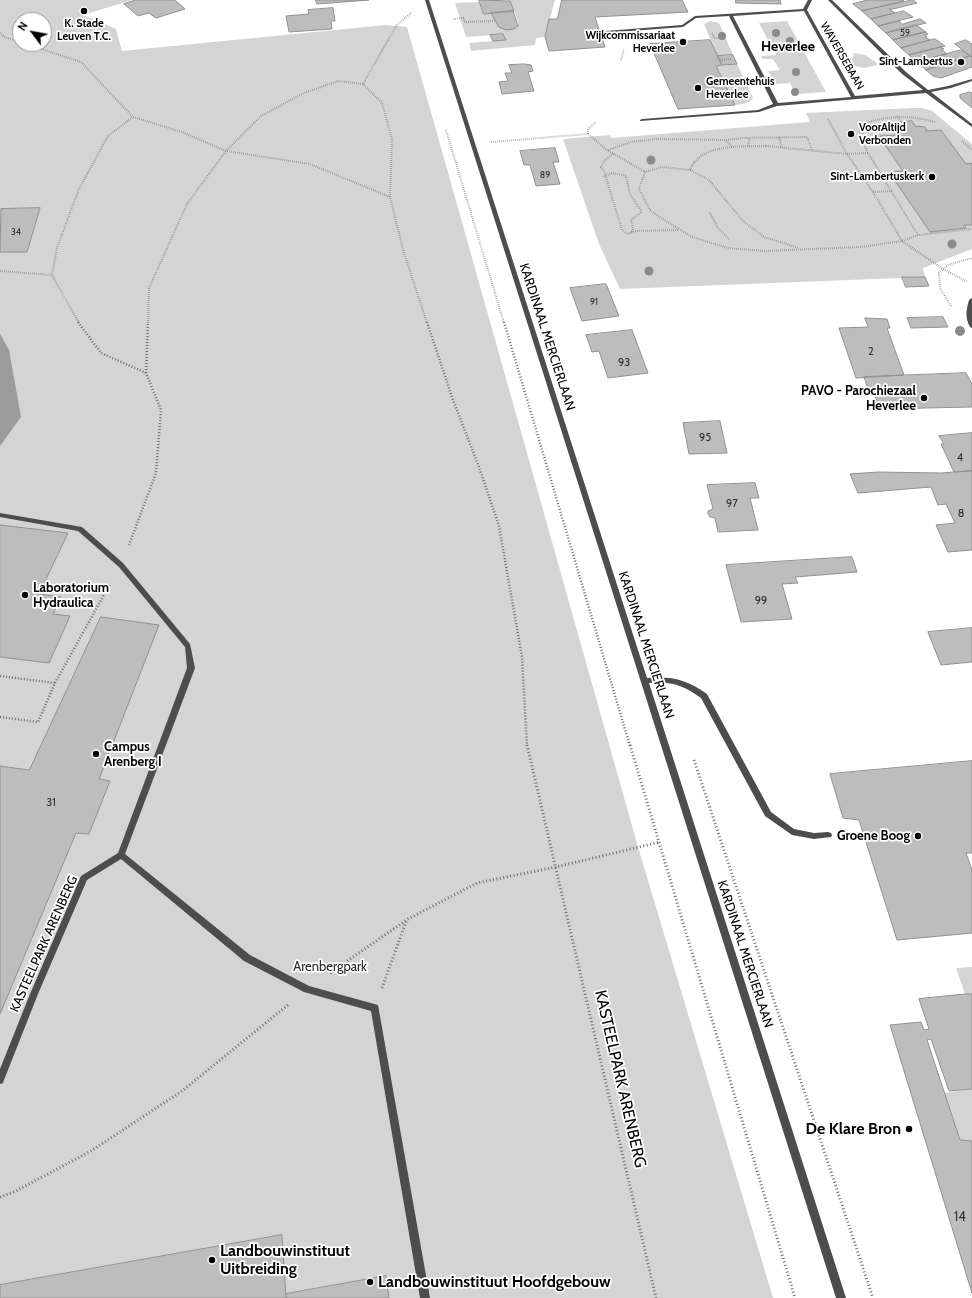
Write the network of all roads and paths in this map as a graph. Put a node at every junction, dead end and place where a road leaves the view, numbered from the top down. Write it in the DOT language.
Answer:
graph roads {
  1 [pos="427,0"];
  2 [pos="810,0"];
  3 [pos="830,0"];
  4 [pos="804,10"];
  5 [pos="411,13"];
  6 [pos="730,15"];
  7 [pos="461,18"];
  8 [pos="495,21"];
  9 [pos="683,26"];
  10 [pos="605,32"];
  11 [pos="0,33"];
  12 [pos="4,37"];
  13 [pos="0,38"];
  14 [pos="12,40"];
  15 [pos="626,44"];
  16 [pos="748,51"];
  17 [pos="50,52"];
  18 [pos="738,59"];
  19 [pos="621,60"];
  20 [pos="720,60"];
  21 [pos="972,80"];
  22 [pos="363,84"];
  23 [pos="928,91"];
  24 [pos="854,98"];
  25 [pos="818,101"];
  26 [pos="776,105"];
  27 [pos="897,115"];
  28 [pos="132,117"];
  29 [pos="642,120"];
  30 [pos="596,122"];
  31 [pos="902,122"];
  32 [pos="940,125"];
  33 [pos="972,126"];
  34 [pos="588,134"];
  35 [pos="779,137"];
  36 [pos="750,138"];
  37 [pos="725,140"];
  38 [pos="961,141"];
  39 [pos="473,144"];
  40 [pos="451,145"];
  41 [pos="748,146"];
  42 [pos="733,147"];
  43 [pos="782,148"];
  44 [pos="607,150"];
  45 [pos="812,150"];
  46 [pos="972,150"];
  47 [pos="226,151"];
  48 [pos="868,153"];
  49 [pos="613,154"];
  50 [pos="847,154"];
  51 [pos="690,170"];
  52 [pos="645,172"];
  53 [pos="604,176"];
  54 [pos="892,191"];
  55 [pos="873,192"];
  56 [pos="390,197"];
  57 [pos="710,213"];
  58 [pos="972,229"];
  59 [pos="679,230"];
  60 [pos="631,233"];
  61 [pos="918,235"];
  62 [pos="730,240"];
  63 [pos="903,242"];
  64 [pos="801,249"];
  65 [pos="972,258"];
  66 [pos="943,269"];
  67 [pos="0,271"];
  68 [pos="52,275"];
  69 [pos="972,284"];
  70 [pos="972,300"];
  71 [pos="971,324"];
  72 [pos="146,373"];
  73 [pos="0,515"];
  74 [pos="121,565"];
  75 [pos="0,676"];
  76 [pos="644,681"];
  77 [pos="55,683"];
  78 [pos="0,717"];
  79 [pos="828,835"];
  80 [pos="660,842"];
  81 [pos="121,855"];
  82 [pos="556,868"];
  83 [pos="408,919"];
  84 [pos="308,989"];
  85 [pos="375,1008"];
  86 [pos="0,1080"];
  87 [pos="0,1197"];
  88 [pos="425,1298"];
  89 [pos="656,1298"];
  90 [pos="795,1298"];
  91 [pos="840,1298"];
  1 -- 39 [label="street, KARDINAAL MERCIERLAAN"];
  2 -- 4 [label="street"];
  3 -- 23 [label="street, WAVERSEBAAN"];
  4 -- 6 [label="street"];
  4 -- 24 [label="street, WAVERSEBAAN"];
  5 -- 22 [label="path"];
  6 -- 9 [label="street"];
  6 -- 16 [label="street"];
  7 -- 8 [label="path"];
  9 -- 10 [label="street"];
  9 -- 16 [label="path"];
  11 -- 12 [label="path"];
  12 -- 13 [label="path"];
  12 -- 14 [label="path"];
  15 -- 19 [label="path"];
  16 -- 26 [label="street"];
  17 -- 28 [label="path"];
  18 -- 20 [label="path"];
  21 -- 23 [label="street"];
  22 -- 47 [label="path"];
  22 -- 56 [label="path, KASTEELPARK ARENBERG"];
  23 -- 24 [label="street, WAVERSEBAAN"];
  23 -- 33 [label="street, WAVERSEBAAN"];
  24 -- 25 [label="street"];
  25 -- 26 [label="street"];
  25 -- 50 [label="path"];
  26 -- 29 [label="street"];
  27 -- 31 [label="path"];
  27 -- 32 [label="path"];
  27 -- 48 [label="path"];
  28 -- 47 [label="path"];
  28 -- 68 [label="path"];
  30 -- 34 [label="path"];
  34 -- 39 [label="path"];
  34 -- 44 [label="path"];
  35 -- 36 [label="path"];
  35 -- 43 [label="path"];
  35 -- 45 [label="path"];
  36 -- 37 [label="path"];
  36 -- 41 [label="path"];
  37 -- 42 [label="path"];
  37 -- 44 [label="path"];
  38 -- 46 [label="path"];
  39 -- 76 [label="street, KARDINAAL MERCIERLAAN"];
  40 -- 80 [label="path"];
  41 -- 42 [label="path"];
  41 -- 43 [label="path"];
  42 -- 51 [label="path"];
  43 -- 45 [label="path"];
  44 -- 49 [label="path"];
  45 -- 50 [label="path"];
  47 -- 56 [label="path"];
  47 -- 72 [label="path"];
  48 -- 50 [label="path"];
  48 -- 54 [label="path"];
  49 -- 52 [label="path"];
  49 -- 53 [label="path"];
  50 -- 55 [label="path"];
  51 -- 52 [label="path"];
  51 -- 64 [label="path"];
  52 -- 59 [label="path"];
  53 -- 60 [label="path"];
  53 -- 60 [label="path"];
  54 -- 55 [label="path"];
  54 -- 61 [label="path"];
  55 -- 63 [label="path"];
  56 -- 82 [label="path, KASTEELPARK ARENBERG"];
  57 -- 62 [label="path"];
  58 -- 61 [label="path"];
  59 -- 60 [label="path"];
  59 -- 64 [label="path"];
  61 -- 63 [label="path"];
  63 -- 64 [label="path"];
  63 -- 66 [label="path"];
  65 -- 66 [label="path"];
  66 -- 69 [label="path"];
  66 -- 71 [label="path"];
  67 -- 68 [label="path"];
  68 -- 72 [label="path"];
  70 -- 71 [label="street"];
  72 -- 74 [label="path"];
  73 -- 74 [label="street"];
  74 -- 77 [label="path"];
  74 -- 81 [label="street"];
  75 -- 77 [label="path"];
  76 -- 79 [label="street"];
  76 -- 91 [label="street, KARDINAAL MERCIERLAAN"];
  77 -- 78 [label="path"];
  80 -- 82 [label="path"];
  80 -- 90 [label="path"];
  81 -- 84 [label="street"];
  81 -- 86 [label="street, KASTEELPARK ARENBERG"];
  82 -- 83 [label="path"];
  82 -- 89 [label="path, KASTEELPARK ARENBERG"];
  83 -- 84 [label="path"];
  83 -- 85 [label="path"];
  84 -- 85 [label="street"];
  84 -- 87 [label="path"];
  85 -- 88 [label="street"];
}
